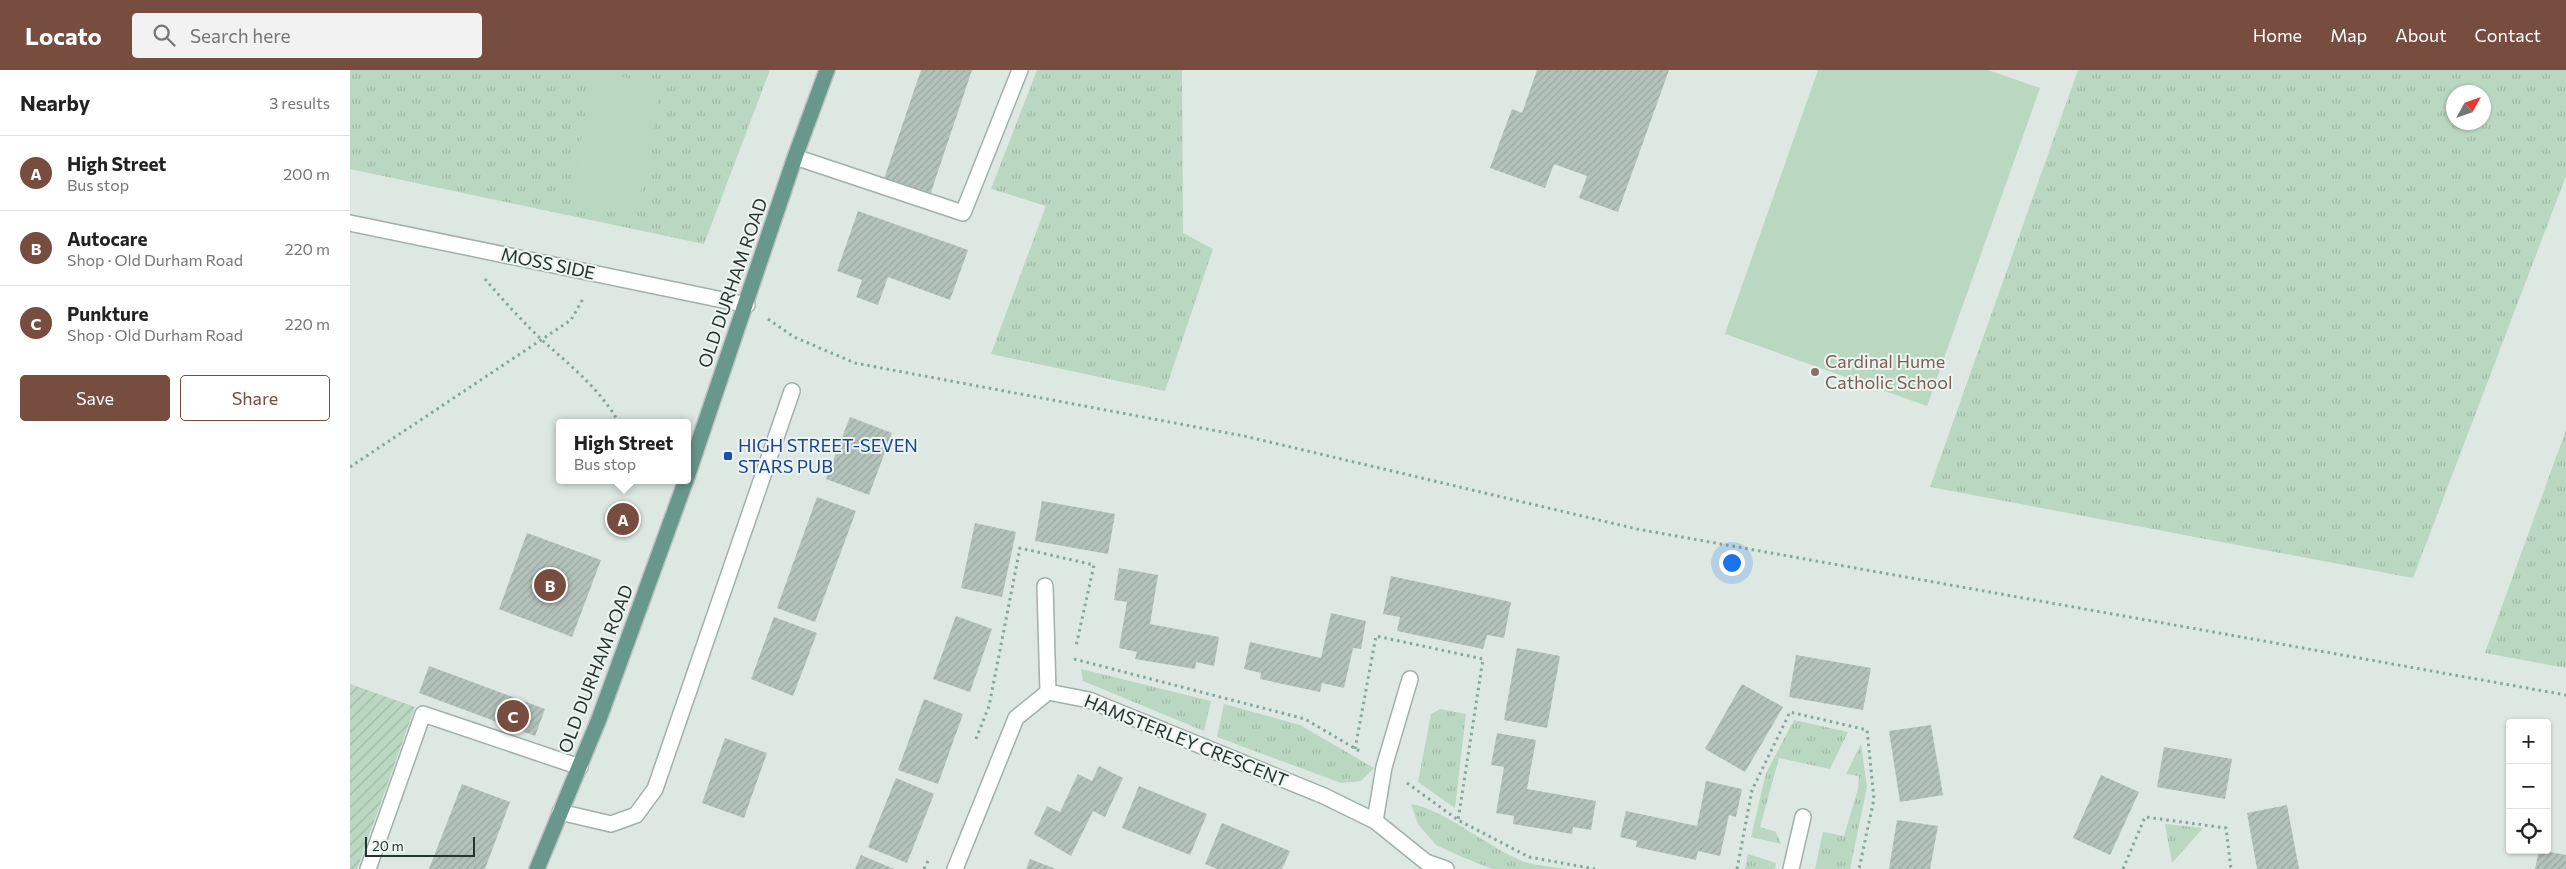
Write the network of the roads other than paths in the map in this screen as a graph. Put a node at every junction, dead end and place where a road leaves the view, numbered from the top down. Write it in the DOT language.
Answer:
graph roads {
  1 [pos="827,70"];
  2 [pos="1020,70"];
  3 [pos="795,157"];
  4 [pos="350,223"];
  5 [pos="747,305"];
  6 [pos="792,391"];
  7 [pos="691,464"];
  8 [pos="684,484"];
  9 [pos="1046,586"];
  10 [pos="1410,679"];
  11 [pos="1048,692"];
  12 [pos="580,767"];
  13 [pos="560,812"];
  14 [pos="1803,818"];
  15 [pos="1375,820"];
  16 [pos="368,869"];
  17 [pos="537,869"];
  18 [pos="955,869"];
  19 [pos="1446,869"];
  20 [pos="1791,869"];
  1 -- 3 [label="main road, OLD DURHAM ROAD"];
  2 -- 3 [label="street"];
  3 -- 5 [label="main road, OLD DURHAM ROAD"];
  4 -- 5 [label="street, MOSS SIDE"];
  5 -- 7 [label="main road, OLD DURHAM ROAD"];
  6 -- 13 [label="street"];
  8 -- 12 [label="main road, OLD DURHAM ROAD"];
  9 -- 11 [label="street"];
  10 -- 15 [label="street"];
  11 -- 15 [label="street, HAMSTERLEY CRESCENT"];
  11 -- 18 [label="street"];
  12 -- 13 [label="main road, OLD DURHAM ROAD"];
  12 -- 16 [label="street"];
  13 -- 17 [label="main road, OLD DURHAM ROAD"];
  14 -- 20 [label="street"];
  15 -- 19 [label="street, HAMSTERLEY CRESCENT"];
}
